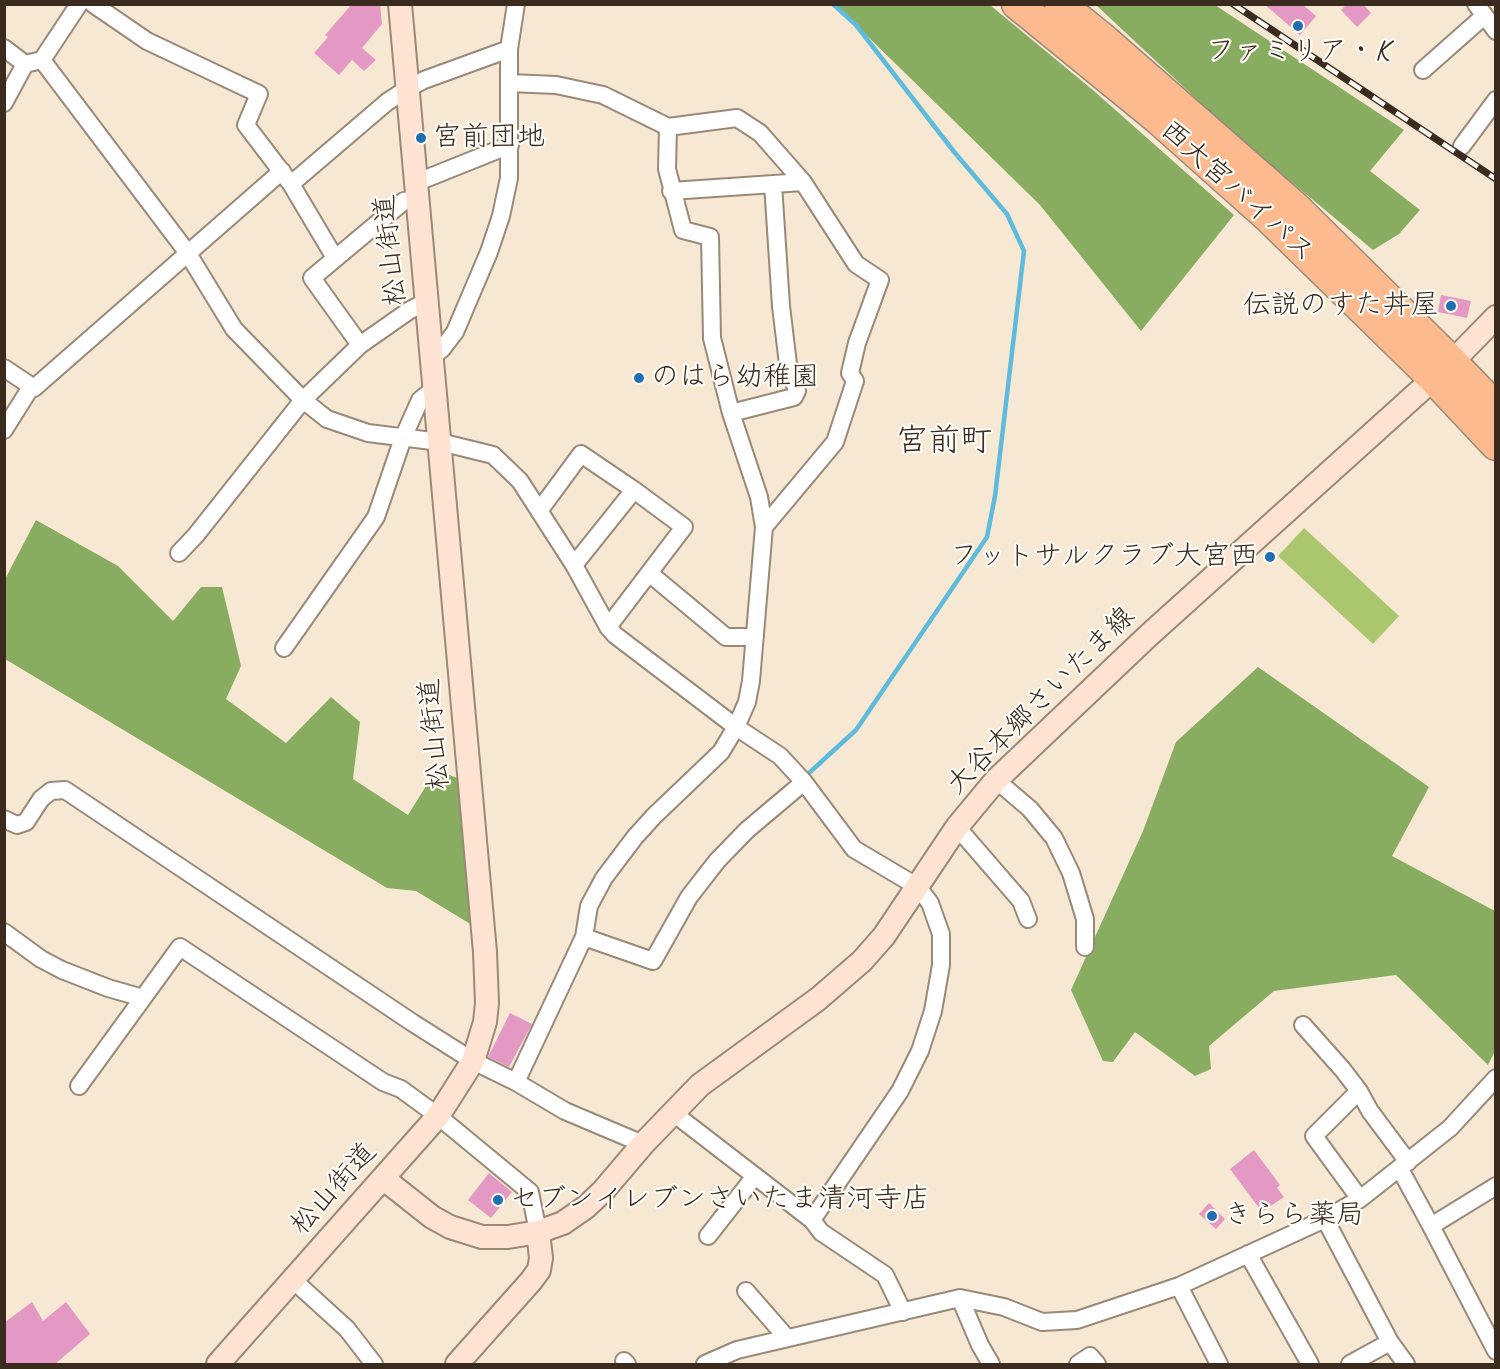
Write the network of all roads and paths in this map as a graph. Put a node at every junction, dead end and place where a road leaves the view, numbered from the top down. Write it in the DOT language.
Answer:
graph roads {
  1 [pos="79,4"];
  2 [pos="93,4"];
  3 [pos="400,4"];
  4 [pos="516,4"];
  5 [pos="1017,4"];
  6 [pos="1060,4"];
  7 [pos="1488,18"];
  8 [pos="4,48"];
  9 [pos="509,48"];
  10 [pos="42,60"];
  11 [pos="25,64"];
  12 [pos="1423,70"];
  13 [pos="509,83"];
  14 [pos="407,90"];
  15 [pos="1496,100"];
  16 [pos="4,103"];
  17 [pos="668,127"];
  18 [pos="510,145"];
  19 [pos="1462,146"];
  20 [pos="286,177"];
  21 [pos="803,182"];
  22 [pos="773,184"];
  23 [pos="415,191"];
  24 [pos="671,191"];
  25 [pos="187,252"];
  26 [pos="335,258"];
  27 [pos="426,302"];
  28 [pos="1496,317"];
  29 [pos="360,345"];
  30 [pos="432,357"];
  31 [pos="4,368"];
  32 [pos="1443,370"];
  33 [pos="31,387"];
  34 [pos="435,388"];
  35 [pos="303,400"];
  36 [pos="1496,408"];
  37 [pos="731,413"];
  38 [pos="4,430"];
  39 [pos="403,438"];
  40 [pos="440,442"];
  41 [pos="1496,445"];
  42 [pos="634,490"];
  43 [pos="540,511"];
  44 [pos="764,527"];
  45 [pos="179,553"];
  46 [pos="574,565"];
  47 [pos="649,573"];
  48 [pos="608,627"];
  49 [pos="755,638"];
  50 [pos="284,648"];
  51 [pos="736,727"];
  52 [pos="996,780"];
  53 [pos="804,782"];
  54 [pos="4,819"];
  55 [pos="957,827"];
  56 [pos="918,886"];
  57 [pos="1028,919"];
  58 [pos="4,932"];
  59 [pos="584,937"];
  60 [pos="1085,947"];
  61 [pos="143,998"];
  62 [pos="1303,1025"];
  63 [pos="473,1061"];
  64 [pos="1496,1078"];
  65 [pos="516,1082"];
  66 [pos="79,1086"];
  67 [pos="1359,1091"];
  68 [pos="672,1112"];
  69 [pos="438,1116"];
  70 [pos="643,1144"];
  71 [pos="1404,1165"];
  72 [pos="755,1176"];
  73 [pos="384,1179"];
  74 [pos="1496,1186"];
  75 [pos="1360,1198"];
  76 [pos="1325,1219"];
  77 [pos="812,1220"];
  78 [pos="1431,1226"];
  79 [pos="538,1232"];
  80 [pos="708,1236"];
  81 [pos="1248,1254"];
  82 [pos="292,1279"];
  83 [pos="1179,1286"];
  84 [pos="746,1291"];
  85 [pos="960,1298"];
  86 [pos="903,1312"];
  87 [pos="787,1338"];
  88 [pos="1390,1342"];
  89 [pos="1496,1351"];
  90 [pos="218,1365"];
  91 [pos="374,1365"];
  92 [pos="457,1365"];
  93 [pos="705,1365"];
  94 [pos="991,1365"];
  95 [pos="1078,1365"];
  96 [pos="1097,1365"];
  97 [pos="1219,1365"];
  98 [pos="1310,1365"];
  99 [pos="1350,1365"];
  100 [pos="1406,1365"];
  1 -- 10 [label="street"];
  2 -- 20 [label="street"];
  3 -- 14 [label="main road, 松山街道"];
  4 -- 9 [label="street"];
  5 -- 32 [label="highway, 西大宮バイパス"];
  6 -- 32 [label="highway, 西大宮バイパス"];
  7 -- 12 [label="street"];
  8 -- 11 [label="street"];
  9 -- 13 [label="street"];
  9 -- 14 [label="street"];
  10 -- 11 [label="street"];
  10 -- 25 [label="street"];
  11 -- 16 [label="street"];
  13 -- 17 [label="street"];
  13 -- 18 [label="street"];
  14 -- 20 [label="street"];
  14 -- 23 [label="main road, 松山街道"];
  15 -- 19 [label="street"];
  17 -- 21 [label="street"];
  17 -- 24 [label="street"];
  18 -- 23 [label="street"];
  18 -- 30 [label="street"];
  20 -- 25 [label="street"];
  20 -- 26 [label="street"];
  21 -- 22 [label="street"];
  21 -- 44 [label="street"];
  22 -- 24 [label="street"];
  22 -- 37 [label="street"];
  23 -- 26 [label="street"];
  23 -- 27 [label="main road, 松山街道"];
  24 -- 37 [label="street"];
  25 -- 33 [label="street"];
  25 -- 35 [label="street"];
  26 -- 29 [label="street"];
  27 -- 29 [label="street"];
  27 -- 30 [label="main road, 松山街道"];
  28 -- 32 [label="main road, 大谷本郷さいたま線"];
  29 -- 35 [label="street"];
  30 -- 34 [label="main road, 松山街道"];
  31 -- 33 [label="street"];
  32 -- 36 [label="highway, 西大宮バイパス"];
  32 -- 41 [label="highway, 西大宮バイパス"];
  32 -- 52 [label="main road, 大谷本郷さいたま線"];
  33 -- 38 [label="street"];
  34 -- 39 [label="street"];
  34 -- 40 [label="main road, 松山街道"];
  35 -- 39 [label="street"];
  35 -- 45 [label="street"];
  37 -- 44 [label="street"];
  39 -- 40 [label="street"];
  39 -- 50 [label="street"];
  40 -- 43 [label="street"];
  40 -- 63 [label="main road, 松山街道"];
  42 -- 43 [label="street"];
  42 -- 46 [label="street"];
  42 -- 47 [label="street"];
  43 -- 46 [label="street"];
  44 -- 49 [label="street"];
  46 -- 48 [label="street"];
  47 -- 48 [label="street"];
  47 -- 49 [label="street"];
  48 -- 51 [label="street"];
  49 -- 51 [label="street"];
  51 -- 53 [label="street"];
  51 -- 59 [label="street"];
  52 -- 55 [label="main road, 大谷本郷さいたま線"];
  52 -- 60 [label="street"];
  53 -- 56 [label="street"];
  53 -- 59 [label="street"];
  54 -- 63 [label="street"];
  55 -- 56 [label="main road, 大谷本郷さいたま線"];
  55 -- 57 [label="street"];
  56 -- 68 [label="main road, 大谷本郷さいたま線"];
  56 -- 77 [label="street"];
  58 -- 61 [label="street"];
  59 -- 65 [label="street"];
  61 -- 66 [label="street"];
  61 -- 69 [label="street"];
  62 -- 67 [label="street"];
  63 -- 65 [label="street"];
  63 -- 69 [label="main road, 松山街道"];
  64 -- 71 [label="street"];
  65 -- 70 [label="street"];
  67 -- 71 [label="street"];
  67 -- 75 [label="street"];
  68 -- 70 [label="main road, 大谷本郷さいたま線"];
  68 -- 72 [label="street"];
  69 -- 73 [label="main road, 松山街道"];
  69 -- 79 [label="street"];
  70 -- 79 [label="main road, 大谷本郷さいたま線"];
  71 -- 75 [label="street"];
  71 -- 78 [label="street"];
  72 -- 77 [label="street"];
  72 -- 80 [label="street"];
  73 -- 79 [label="main road, 大谷本郷さいたま線"];
  73 -- 82 [label="main road, 松山街道"];
  74 -- 78 [label="street"];
  75 -- 76 [label="street"];
  76 -- 81 [label="street"];
  76 -- 88 [label="street"];
  77 -- 86 [label="street"];
  78 -- 89 [label="street"];
  79 -- 92 [label="main road"];
  81 -- 83 [label="street"];
  81 -- 98 [label="street"];
  82 -- 90 [label="main road, 松山街道"];
  82 -- 91 [label="street"];
  83 -- 85 [label="street"];
  83 -- 97 [label="street"];
  84 -- 87 [label="street"];
  85 -- 86 [label="street"];
  85 -- 94 [label="street"];
  86 -- 87 [label="street"];
  87 -- 93 [label="street"];
  88 -- 99 [label="street"];
  88 -- 100 [label="street"];
  95 -- 96 [label="street"];
}
